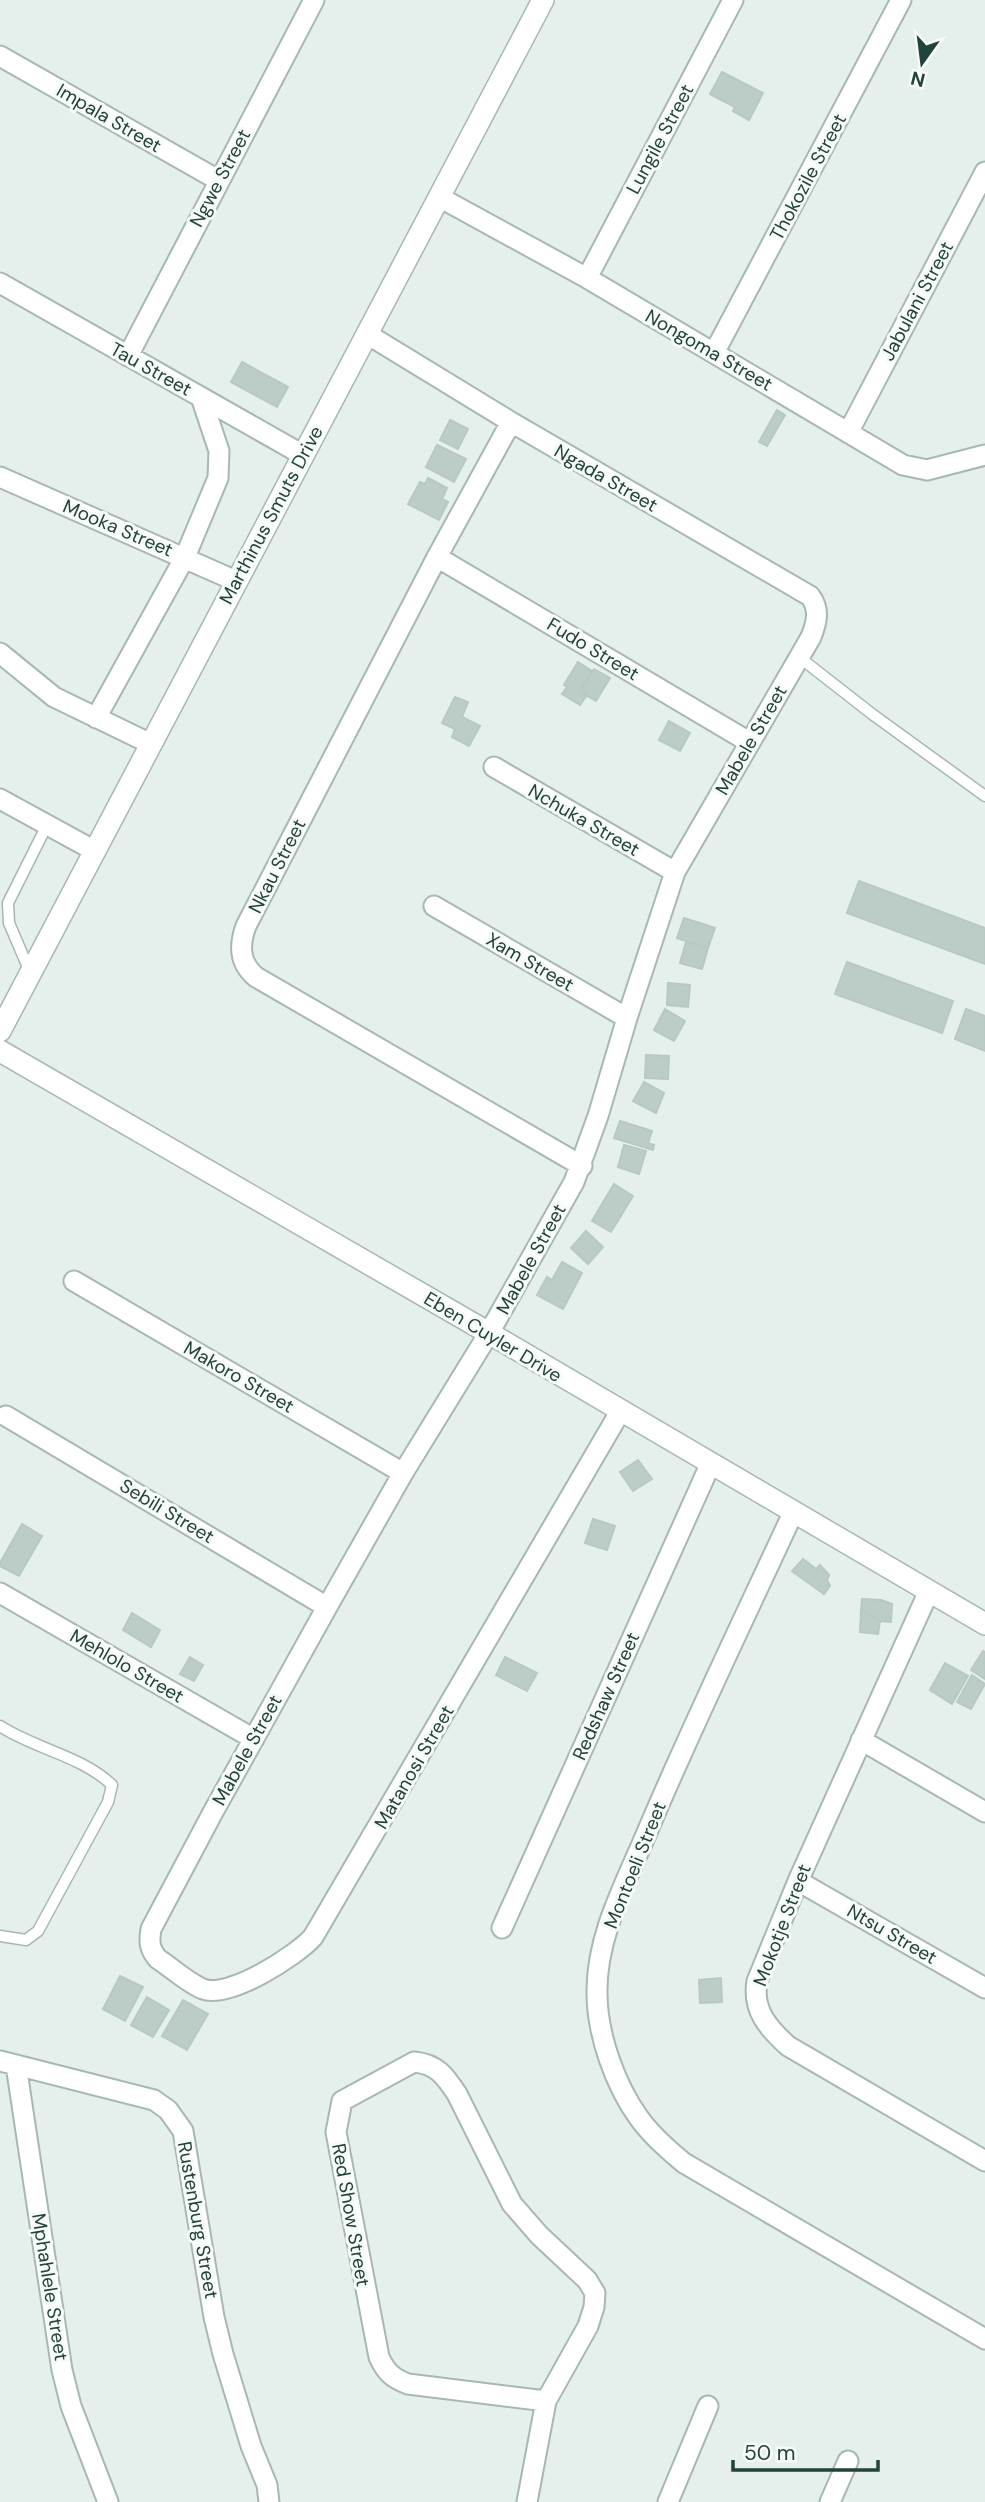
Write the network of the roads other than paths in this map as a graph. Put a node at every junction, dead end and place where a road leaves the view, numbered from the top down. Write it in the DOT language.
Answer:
graph roads {
  1 [pos="543,0"];
  2 [pos="733,0"];
  3 [pos="901,0"];
  4 [pos="306,3"];
  5 [pos="0,56"];
  6 [pos="985,172"];
  7 [pos="218,180"];
  8 [pos="439,197"];
  9 [pos="587,278"];
  10 [pos="0,282"];
  11 [pos="367,334"];
  12 [pos="714,353"];
  13 [pos="128,356"];
  14 [pos="201,397"];
  15 [pos="511,422"];
  16 [pos="849,431"];
  17 [pos="985,454"];
  18 [pos="303,455"];
  19 [pos="0,477"];
  20 [pos="185,557"];
  21 [pos="437,557"];
  22 [pos="236,581"];
  23 [pos="811,637"];
  24 [pos="0,653"];
  25 [pos="799,657"];
  26 [pos="96,718"];
  27 [pos="748,742"];
  28 [pos="151,744"];
  29 [pos="494,767"];
  30 [pos="985,796"];
  31 [pos="0,799"];
  32 [pos="47,825"];
  33 [pos="95,851"];
  34 [pos="675,872"];
  35 [pos="434,906"];
  36 [pos="31,972"];
  37 [pos="627,1018"];
  38 [pos="0,1031"];
  39 [pos="0,1051"];
  40 [pos="582,1166"];
  41 [pos="74,1281"];
  42 [pos="489,1333"];
  43 [pos="621,1412"];
  44 [pos="6,1416"];
  45 [pos="710,1465"];
  46 [pos="403,1473"];
  47 [pos="793,1513"];
  48 [pos="929,1591"];
  49 [pos="0,1593"];
  50 [pos="327,1606"];
  51 [pos="985,1624"];
  52 [pos="0,1726"];
  53 [pos="254,1739"];
  54 [pos="861,1740"];
  55 [pos="985,1812"];
  56 [pos="798,1881"];
  57 [pos="502,1928"];
  58 [pos="151,1929"];
  59 [pos="0,1936"];
  60 [pos="985,1988"];
  61 [pos="8,2063"];
  62 [pos="985,2161"];
  63 [pos="985,2339"];
  64 [pos="545,2401"];
  65 [pos="708,2406"];
  66 [pos="848,2461"];
  67 [pos="108,2502"];
  68 [pos="270,2502"];
  69 [pos="527,2502"];
  70 [pos="668,2502"];
  71 [pos="830,2502"];
  1 -- 8 [label="street, Marthinus Smuts Drive"];
  2 -- 9 [label="street, Lungile Street"];
  3 -- 12 [label="street, Thokozile Street"];
  4 -- 7 [label="street, Ngwe Street"];
  5 -- 7 [label="street, Impala Street"];
  6 -- 16 [label="street, Jabulani Street"];
  7 -- 13 [label="street, Ngwe Street"];
  8 -- 9 [label="street, Nongoma Street"];
  8 -- 11 [label="street, Marthinus Smuts Drive"];
  9 -- 12 [label="street, Nongoma Street"];
  10 -- 13 [label="street, Tau Street"];
  11 -- 15 [label="street, Ngada Street"];
  11 -- 18 [label="street, Marthinus Smuts Drive"];
  12 -- 16 [label="street, Nongoma Street"];
  13 -- 14 [label="street, Tau Street"];
  14 -- 18 [label="street, Tau Street"];
  14 -- 20 [label="street"];
  15 -- 21 [label="street, Nkau Street"];
  15 -- 23 [label="street, Ngada Street"];
  16 -- 17 [label="street, Nongoma Street"];
  18 -- 22 [label="street, Marthinus Smuts Drive"];
  19 -- 20 [label="street, Mooka Street"];
  20 -- 22 [label="street, Mooka Street"];
  20 -- 26 [label="street"];
  21 -- 27 [label="street, Fudo Street"];
  21 -- 40 [label="street, Nkau Street"];
  22 -- 28 [label="street, Marthinus Smuts Drive"];
  23 -- 25 [label="street, Mabele Street"];
  24 -- 26 [label="street"];
  25 -- 27 [label="street, Mabele Street"];
  25 -- 30 [label="lane"];
  26 -- 28 [label="street"];
  27 -- 34 [label="street, Mabele Street"];
  28 -- 33 [label="street, Marthinus Smuts Drive"];
  29 -- 34 [label="street, Nchuka Street"];
  31 -- 32 [label="street"];
  32 -- 33 [label="street"];
  32 -- 36 [label="lane"];
  33 -- 36 [label="street, Marthinus Smuts Drive"];
  34 -- 37 [label="street, Mabele Street"];
  35 -- 37 [label="street, Xam Street"];
  36 -- 38 [label="street, Marthinus Smuts Drive"];
  37 -- 40 [label="street, Mabele Street"];
  39 -- 42 [label="street, Eben Cuyler Drive"];
  40 -- 42 [label="street, Mabele Street"];
  41 -- 46 [label="street, Makoro Street"];
  42 -- 43 [label="street, Eben Cuyler Drive"];
  42 -- 46 [label="street, Mabele Street"];
  43 -- 45 [label="street, Eben Cuyler Drive"];
  43 -- 58 [label="street, Matanosi Street"];
  44 -- 50 [label="street, Sebili Street"];
  45 -- 47 [label="street, Eben Cuyler Drive"];
  45 -- 57 [label="street, Redshaw Street"];
  46 -- 50 [label="street, Mabele Street"];
  47 -- 48 [label="street, Eben Cuyler Drive"];
  47 -- 63 [label="street, Montoeli Street"];
  48 -- 51 [label="street, Eben Cuyler Drive"];
  48 -- 54 [label="street, Mokotje Street"];
  49 -- 53 [label="street, Mehlolo Street"];
  50 -- 53 [label="street, Mabele Street"];
  52 -- 59 [label="lane"];
  53 -- 58 [label="street, Mabele Street"];
  54 -- 55 [label="street"];
  54 -- 56 [label="street, Mokotje Street"];
  56 -- 60 [label="street, Ntsu Street"];
  56 -- 62 [label="street, Mokotje Street"];
  61 -- 67 [label="street, Mphahlele Street"];
  61 -- 68 [label="street, Rustenburg Street"];
  64 -- 64 [label="street, Red Show Street"];
  64 -- 69 [label="street, Red Show Street"];
  65 -- 70 [label="street"];
  66 -- 71 [label="street"];
}
